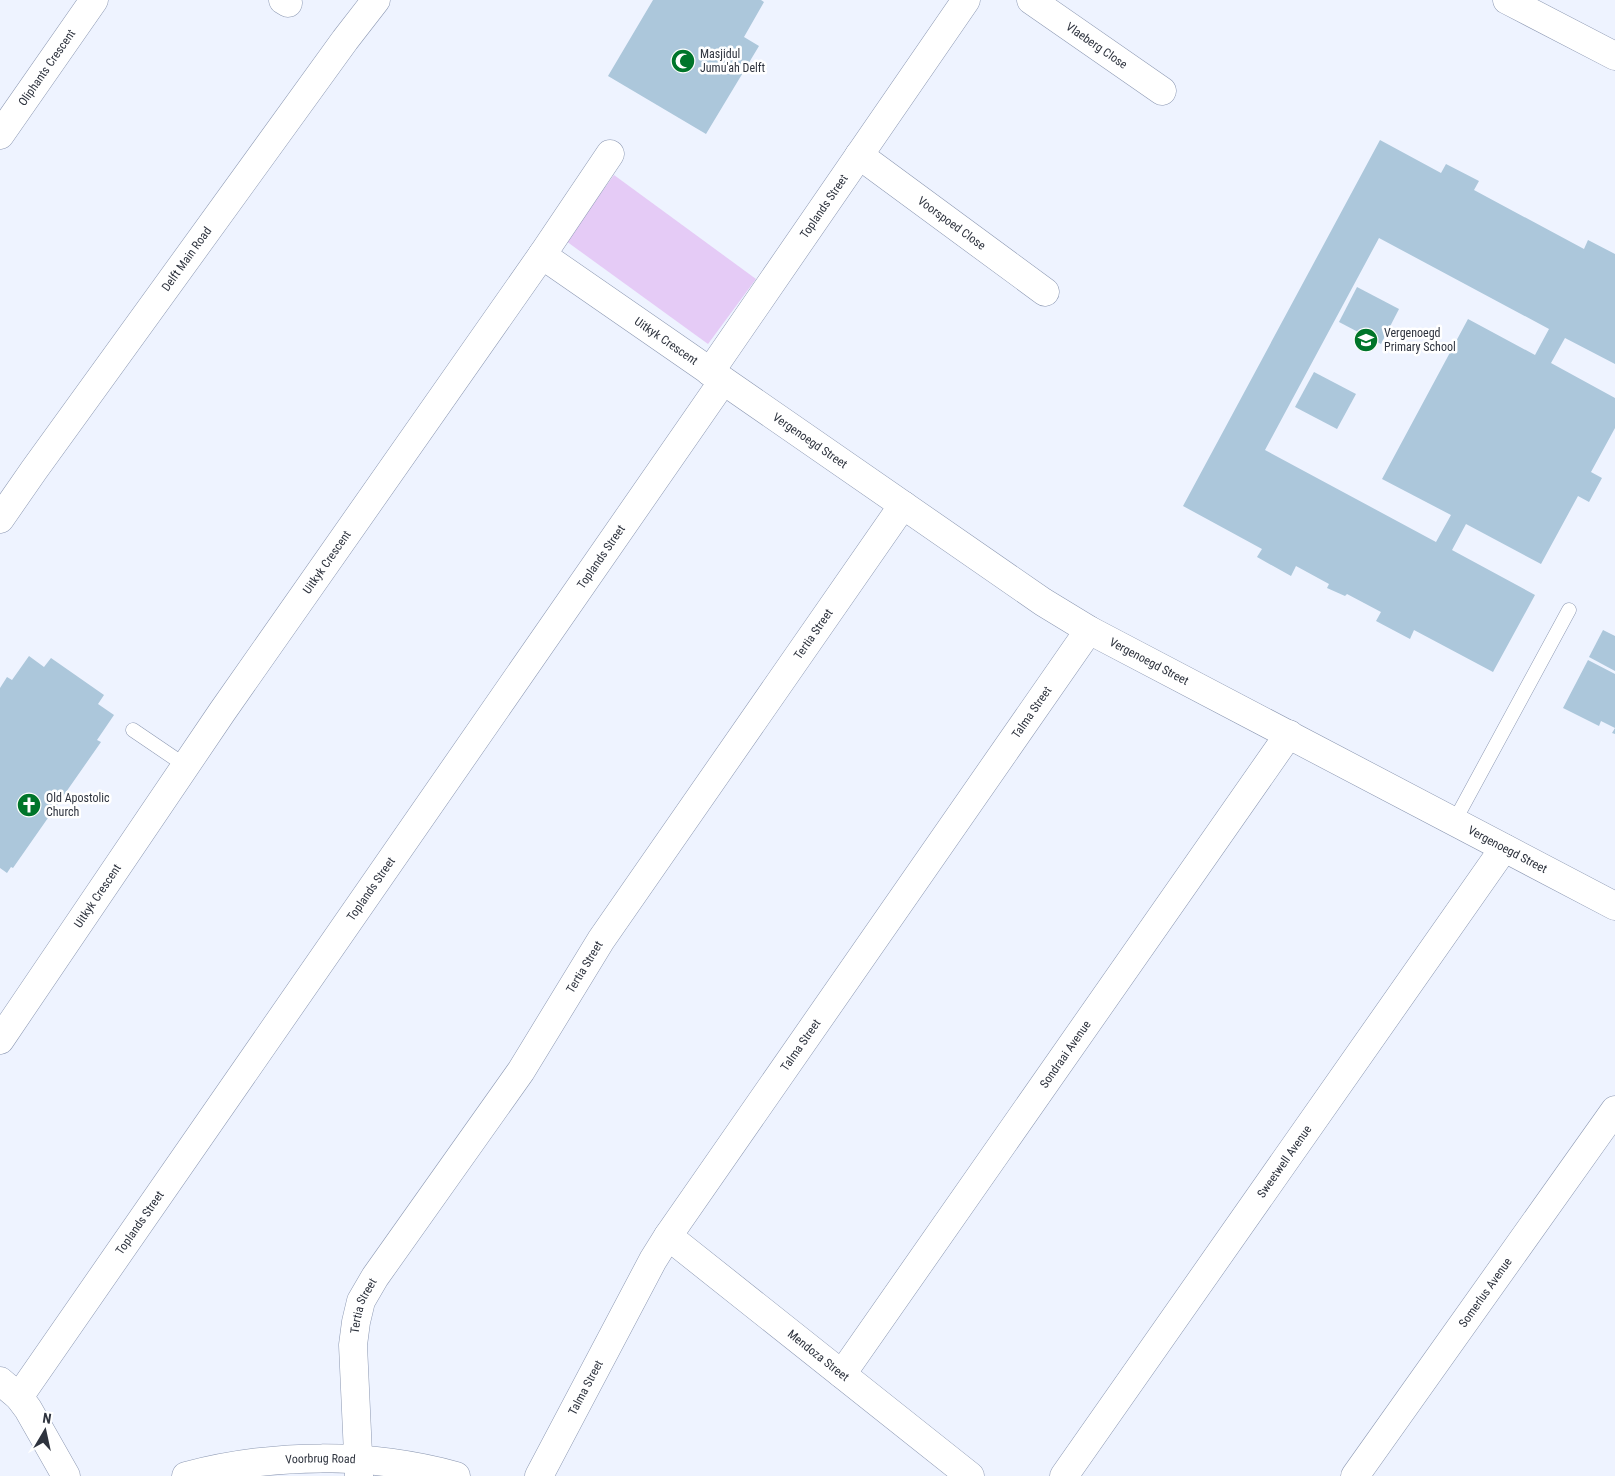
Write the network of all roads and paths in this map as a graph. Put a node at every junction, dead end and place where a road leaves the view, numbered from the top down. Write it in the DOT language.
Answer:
graph roads {
  1 [pos="94,0"];
  2 [pos="376,0"];
  3 [pos="966,0"];
  4 [pos="1031,0"];
  5 [pos="1506,0"];
  6 [pos="1615,56"];
  7 [pos="1162,91"];
  8 [pos="0,134"];
  9 [pos="610,154"];
  10 [pos="859,155"];
  11 [pos="542,255"];
  12 [pos="1045,292"];
  13 [pos="716,376"];
  14 [pos="903,505"];
  15 [pos="0,518"];
  16 [pos="1569,610"];
  17 [pos="1089,630"];
  18 [pos="133,730"];
  19 [pos="1289,734"];
  20 [pos="186,766"];
  21 [pos="1454,822"];
  22 [pos="1504,848"];
  23 [pos="1615,906"];
  24 [pos="0,1040"];
  25 [pos="1615,1110"];
  26 [pos="668,1236"];
  27 [pos="842,1374"];
  28 [pos="9,1389"];
  29 [pos="358,1468"];
  30 [pos="66,1476"];
  31 [pos="186,1476"];
  32 [pos="456,1476"];
  33 [pos="539,1476"];
  34 [pos="970,1476"];
  35 [pos="1064,1476"];
  36 [pos="1355,1476"];
  1 -- 8 [label="street, Oliphants Crescent"];
  2 -- 15 [label="street, Delft Main Road"];
  3 -- 10 [label="street, Toplands Street"];
  4 -- 7 [label="street, Vlaeberg Close"];
  5 -- 6 [label="street"];
  9 -- 11 [label="street"];
  10 -- 12 [label="street, Voorspoed Close"];
  10 -- 13 [label="street, Toplands Street"];
  11 -- 13 [label="street, Uitkyk Crescent"];
  11 -- 20 [label="street, Uitkyk Crescent"];
  13 -- 14 [label="street, Vergenoegd Street"];
  13 -- 28 [label="street, Toplands Street"];
  14 -- 17 [label="street, Vergenoegd Street"];
  14 -- 29 [label="street, Tertia Street"];
  16 -- 21 [label="lane"];
  17 -- 19 [label="street, Vergenoegd Street"];
  17 -- 26 [label="street, Talma Street"];
  18 -- 20 [label="lane"];
  19 -- 21 [label="street, Vergenoegd Street"];
  19 -- 27 [label="street, Sondraai Avenue"];
  20 -- 24 [label="street, Uitkyk Crescent"];
  21 -- 22 [label="street, Vergenoegd Street"];
  22 -- 23 [label="street, Vergenoegd Street"];
  22 -- 35 [label="street, Sweetwell Avenue"];
  25 -- 36 [label="street, Somerlus Avenue"];
  26 -- 27 [label="street, Mendoza Street"];
  26 -- 33 [label="street, Talma Street"];
  27 -- 34 [label="street, Mendoza Street"];
  28 -- 30 [label="street"];
  29 -- 31 [label="street, Voorbrug Road"];
  29 -- 32 [label="street, Voorbrug Road"];
}
